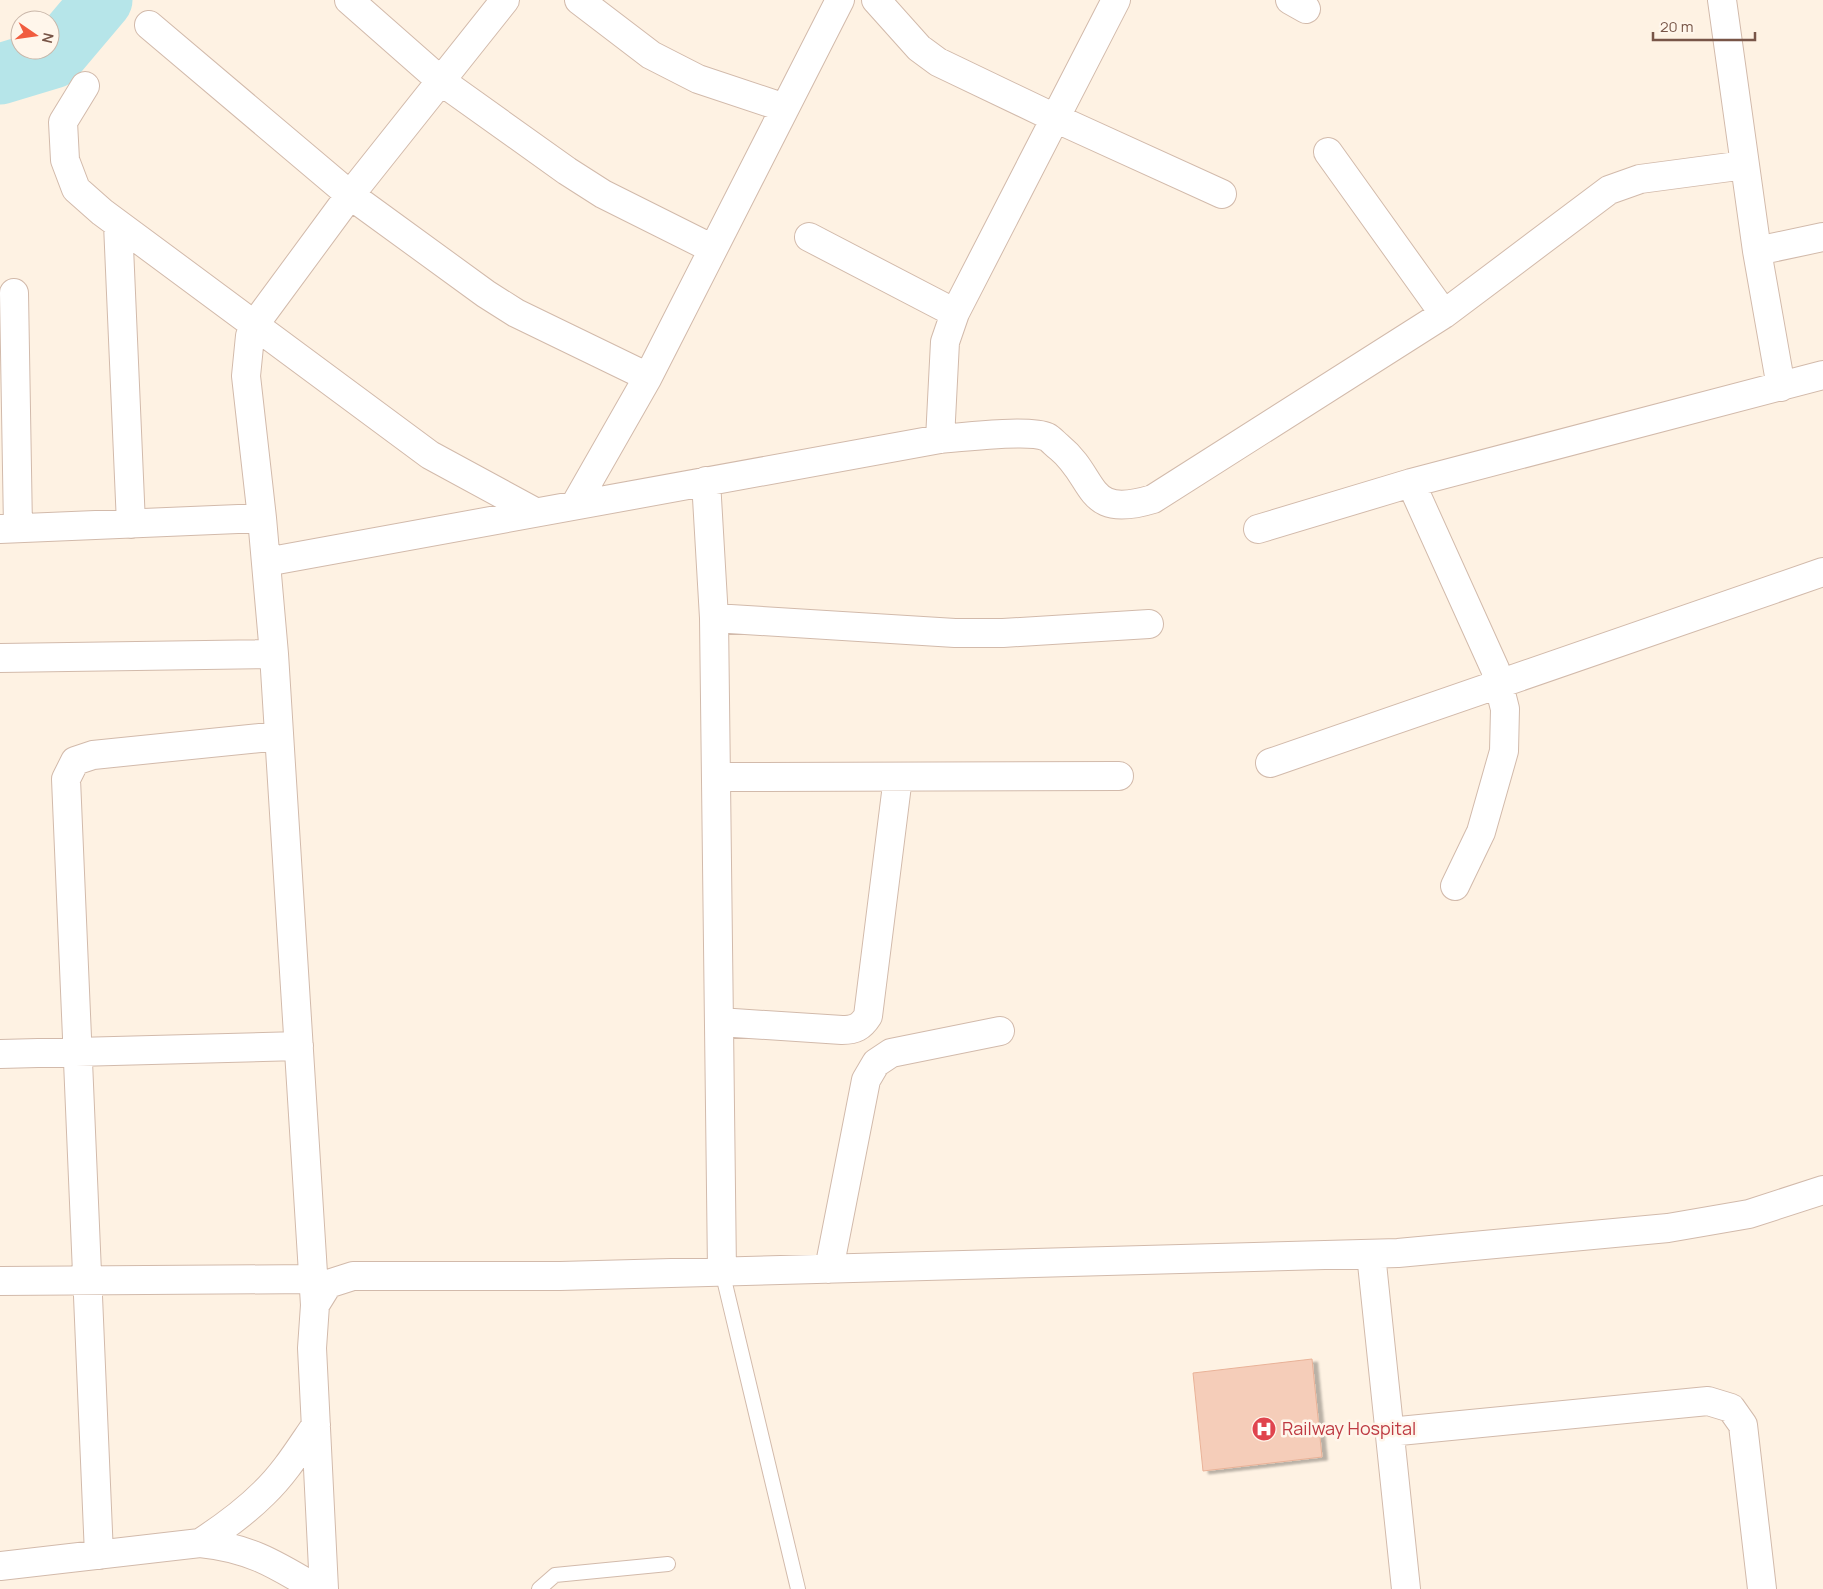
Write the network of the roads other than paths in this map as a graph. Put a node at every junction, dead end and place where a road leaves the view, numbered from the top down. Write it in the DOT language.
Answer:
graph roads {
  1 [pos="350,0"];
  2 [pos="505,0"];
  3 [pos="579,0"];
  4 [pos="840,0"];
  5 [pos="876,0"];
  6 [pos="1116,0"];
  7 [pos="1722,0"];
  8 [pos="149,25"];
  9 [pos="441,81"];
  10 [pos="85,86"];
  11 [pos="784,108"];
  12 [pos="1054,118"];
  13 [pos="1328,152"];
  14 [pos="1745,165"];
  15 [pos="1222,194"];
  16 [pos="350,195"];
  17 [pos="118,224"];
  18 [pos="809,237"];
  19 [pos="1823,237"];
  20 [pos="713,249"];
  21 [pos="1757,251"];
  22 [pos="14,293"];
  23 [pos="954,314"];
  24 [pos="1444,314"];
  25 [pos="255,324"];
  26 [pos="1823,375"];
  27 [pos="648,376"];
  28 [pos="1781,387"];
  29 [pos="940,439"];
  30 [pos="706,481"];
  31 [pos="1412,483"];
  32 [pos="576,505"];
  33 [pos="535,512"];
  34 [pos="262,518"];
  35 [pos="131,524"];
  36 [pos="9,529"];
  37 [pos="1258,529"];
  38 [pos="266,562"];
  39 [pos="1823,572"];
  40 [pos="714,618"];
  41 [pos="1149,624"];
  42 [pos="274,654"];
  43 [pos="0,658"];
  44 [pos="1499,683"];
  45 [pos="279,736"];
  46 [pos="1270,763"];
  47 [pos="1120,776"];
  48 [pos="716,777"];
  49 [pos="898,777"];
  50 [pos="1455,886"];
  51 [pos="719,1022"];
  52 [pos="1000,1031"];
  53 [pos="299,1046"];
  54 [pos="79,1050"];
  55 [pos="0,1054"];
  56 [pos="1823,1190"];
  57 [pos="1371,1254"];
  58 [pos="829,1269"];
  59 [pos="722,1271"];
  60 [pos="314,1278"];
  61 [pos="0,1281"];
  62 [pos="88,1281"];
  63 [pos="315,1306"];
  64 [pos="316,1425"];
  65 [pos="1390,1432"];
  66 [pos="200,1543"];
  67 [pos="99,1556"];
  68 [pos="668,1564"];
  69 [pos="0,1566"];
  70 [pos="317,1589"];
  71 [pos="324,1589"];
  72 [pos="539,1589"];
  73 [pos="798,1589"];
  74 [pos="1406,1589"];
  75 [pos="1762,1589"];
  1 -- 9 [label="street"];
  2 -- 9 [label="street"];
  3 -- 11 [label="street"];
  4 -- 11 [label="street"];
  5 -- 12 [label="street"];
  6 -- 12 [label="street"];
  7 -- 14 [label="street"];
  8 -- 16 [label="street"];
  9 -- 16 [label="street"];
  9 -- 20 [label="street"];
  10 -- 17 [label="street"];
  11 -- 20 [label="street"];
  12 -- 15 [label="street"];
  12 -- 23 [label="street"];
  13 -- 24 [label="street"];
  14 -- 21 [label="street"];
  14 -- 24 [label="street"];
  16 -- 25 [label="street"];
  16 -- 27 [label="street"];
  17 -- 25 [label="street"];
  17 -- 35 [label="street"];
  18 -- 23 [label="street"];
  19 -- 21 [label="street"];
  20 -- 27 [label="street"];
  21 -- 28 [label="street"];
  22 -- 36 [label="street"];
  23 -- 29 [label="street"];
  24 -- 29 [label="street"];
  25 -- 33 [label="street"];
  25 -- 34 [label="street"];
  26 -- 28 [label="street"];
  27 -- 32 [label="street"];
  28 -- 31 [label="street"];
  29 -- 30 [label="street"];
  30 -- 32 [label="street"];
  30 -- 40 [label="street"];
  31 -- 37 [label="street"];
  31 -- 44 [label="street"];
  32 -- 33 [label="street"];
  33 -- 38 [label="street"];
  34 -- 35 [label="street"];
  34 -- 38 [label="street"];
  35 -- 36 [label="street"];
  38 -- 42 [label="street"];
  39 -- 44 [label="street"];
  40 -- 41 [label="street"];
  40 -- 48 [label="street"];
  42 -- 43 [label="street"];
  42 -- 45 [label="street"];
  44 -- 46 [label="street"];
  44 -- 50 [label="street"];
  45 -- 53 [label="street"];
  45 -- 54 [label="street"];
  47 -- 49 [label="street"];
  48 -- 49 [label="street"];
  48 -- 51 [label="street"];
  49 -- 51 [label="street"];
  51 -- 59 [label="street"];
  52 -- 58 [label="street"];
  53 -- 54 [label="street"];
  53 -- 60 [label="street"];
  54 -- 55 [label="street"];
  54 -- 62 [label="street"];
  56 -- 57 [label="street"];
  57 -- 58 [label="street"];
  57 -- 65 [label="street"];
  58 -- 59 [label="street"];
  59 -- 63 [label="street"];
  59 -- 73 [label="lane"];
  60 -- 62 [label="street"];
  60 -- 63 [label="street"];
  61 -- 62 [label="street"];
  62 -- 67 [label="street"];
  63 -- 64 [label="street"];
  64 -- 66 [label="street"];
  64 -- 71 [label="street"];
  65 -- 74 [label="street"];
  65 -- 75 [label="street"];
  66 -- 67 [label="street"];
  66 -- 70 [label="street"];
  67 -- 69 [label="street"];
  68 -- 72 [label="lane"];
}
